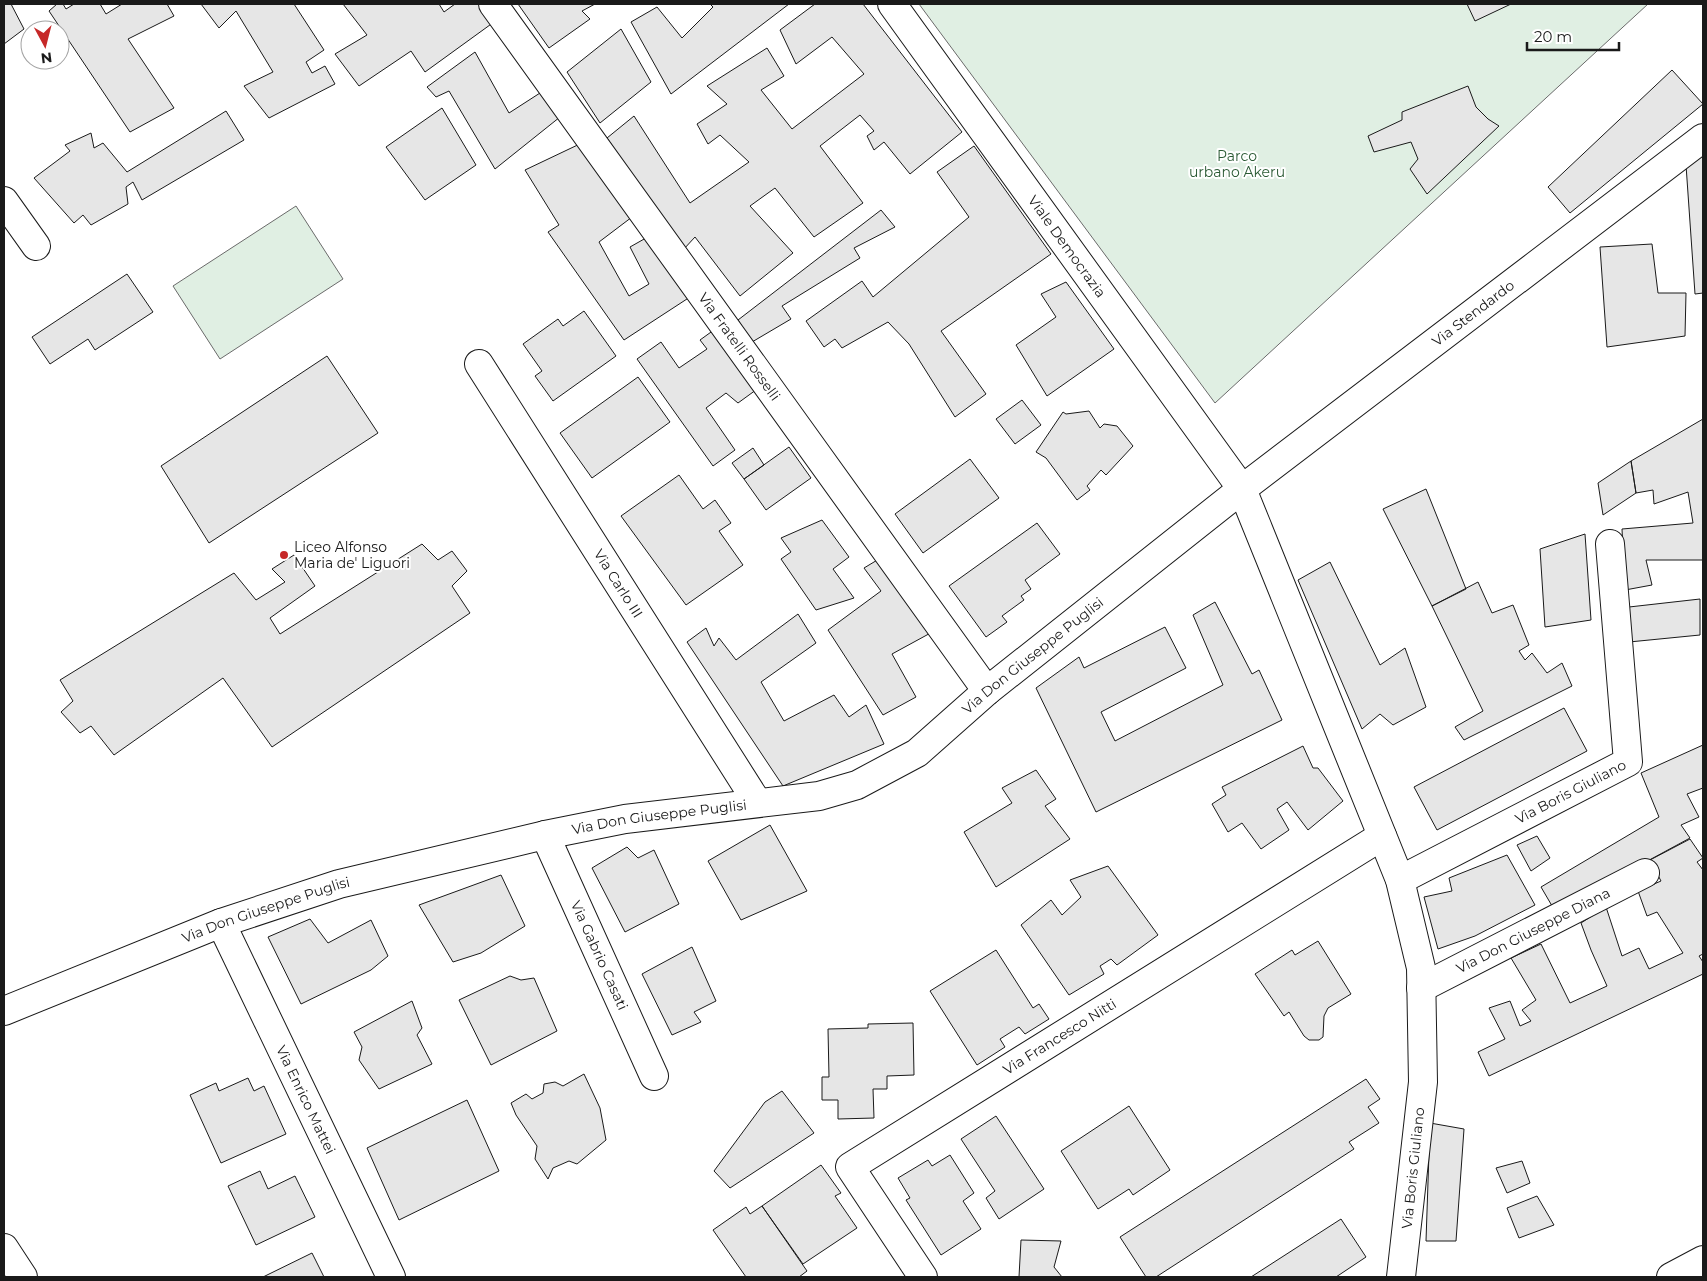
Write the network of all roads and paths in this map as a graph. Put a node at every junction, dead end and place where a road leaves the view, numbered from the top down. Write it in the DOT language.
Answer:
graph roads {
  1 [pos="493,4"];
  2 [pos="892,4"];
  3 [pos="1703,138"];
  4 [pos="4,201"];
  5 [pos="36,246"];
  6 [pos="479,364"];
  7 [pos="1242,489"];
  8 [pos="1610,544"];
  9 [pos="987,691"];
  10 [pos="757,802"];
  11 [pos="545,835"];
  12 [pos="1382,836"];
  13 [pos="1645,873"];
  14 [pos="1400,880"];
  15 [pos="221,923"];
  16 [pos="1421,988"];
  17 [pos="4,1011"];
  18 [pos="654,1076"];
  19 [pos="4,1248"];
  20 [pos="1703,1260"];
  21 [pos="23,1277"];
  22 [pos="391,1277"];
  23 [pos="922,1277"];
  24 [pos="1401,1277"];
  25 [pos="1671,1277"];
  1 -- 9 [label="street, Via Fratelli Rosselli"];
  2 -- 7 [label="street, Viale Democrazia"];
  3 -- 7 [label="street, Via Stendardo"];
  4 -- 5 [label="street"];
  6 -- 10 [label="street, Via Carlo III"];
  7 -- 9 [label="street, Via Don Giuseppe Puglisi"];
  7 -- 12 [label="street, Via Boris Giuliano"];
  8 -- 14 [label="street, Via Boris Giuliano"];
  9 -- 10 [label="street, Via Don Giuseppe Puglisi"];
  10 -- 11 [label="street, Via Don Giuseppe Puglisi"];
  11 -- 15 [label="street, Via Don Giuseppe Puglisi"];
  11 -- 18 [label="street, Via Gabrio Casati"];
  12 -- 14 [label="street, Via Boris Giuliano"];
  12 -- 23 [label="street, Via Francesco Nitti"];
  13 -- 16 [label="street, Via Don Giuseppe Diana"];
  14 -- 16 [label="street, Via Boris Giuliano"];
  15 -- 17 [label="street, Via Don Giuseppe Puglisi"];
  15 -- 22 [label="street, Via Enrico Mattei"];
  16 -- 24 [label="street, Via Boris Giuliano"];
  19 -- 21 [label="street"];
  20 -- 25 [label="street"];
}
